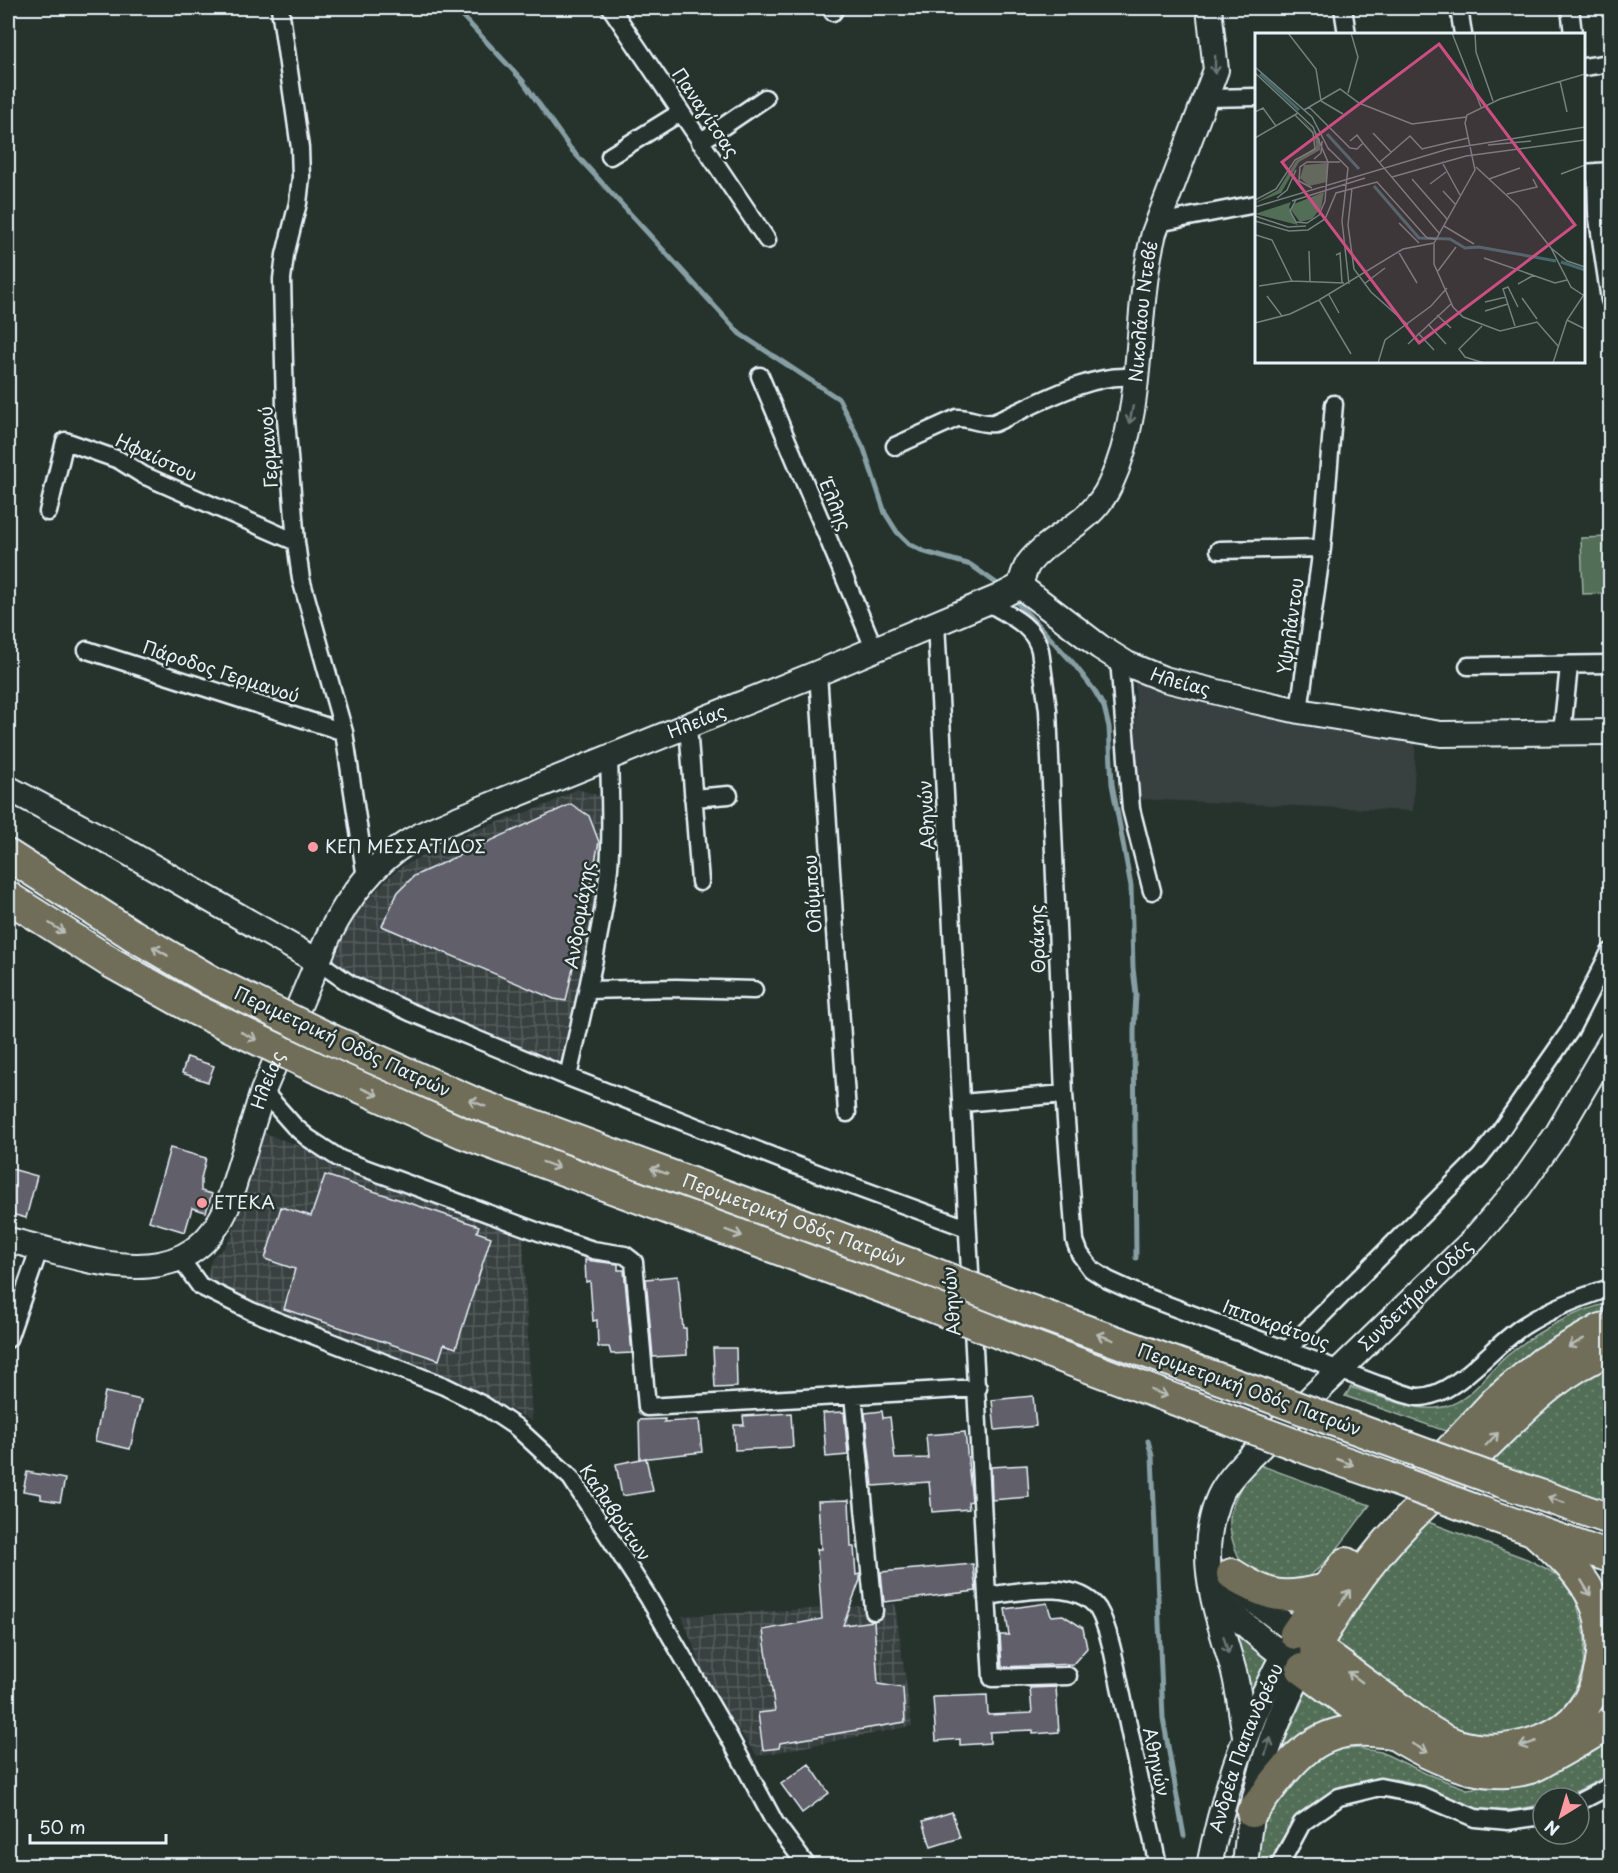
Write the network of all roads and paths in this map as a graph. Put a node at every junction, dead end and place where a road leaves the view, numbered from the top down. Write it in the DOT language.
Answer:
graph roads {
  1 [pos="280,8"];
  2 [pos="611,8"];
  3 [pos="1209,8"];
  4 [pos="1343,8"];
  5 [pos="1459,8"];
  6 [pos="1570,8"];
  7 [pos="1347,33"];
  8 [pos="1462,33"];
  9 [pos="1573,33"];
  10 [pos="1611,63"];
  11 [pos="1585,67"];
  12 [pos="1255,97"];
  13 [pos="765,98"];
  14 [pos="1207,98"];
  15 [pos="681,112"];
  16 [pos="700,142"];
  17 [pos="610,156"];
  18 [pos="1597,172"];
  19 [pos="1255,204"];
  20 [pos="1158,222"];
  21 [pos="767,240"];
  22 [pos="1611,300"];
  23 [pos="760,376"];
  24 [pos="1137,378"];
  25 [pos="1334,404"];
  26 [pos="895,446"];
  27 [pos="48,512"];
  28 [pos="296,542"];
  29 [pos="1322,548"];
  30 [pos="1219,550"];
  31 [pos="1005,594"];
  32 [pos="936,623"];
  33 [pos="874,648"];
  34 [pos="87,650"];
  35 [pos="1119,659"];
  36 [pos="1611,664"];
  37 [pos="1468,666"];
  38 [pos="1569,666"];
  39 [pos="818,673"];
  40 [pos="1299,711"];
  41 [pos="688,726"];
  42 [pos="344,732"];
  43 [pos="1562,732"];
  44 [pos="1611,732"];
  45 [pos="609,758"];
  46 [pos="8,788"];
  47 [pos="729,795"];
  48 [pos="693,798"];
  49 [pos="8,855"];
  50 [pos="366,878"];
  51 [pos="700,882"];
  52 [pos="1152,891"];
  53 [pos="8,897"];
  54 [pos="1611,952"];
  55 [pos="317,961"];
  56 [pos="587,990"];
  57 [pos="754,990"];
  58 [pos="1611,1043"];
  59 [pos="568,1077"];
  60 [pos="263,1092"];
  61 [pos="1064,1094"];
  62 [pos="962,1103"];
  63 [pos="846,1113"];
  64 [pos="967,1228"];
  65 [pos="8,1240"];
  66 [pos="40,1247"];
  67 [pos="182,1258"];
  68 [pos="1113,1283"];
  69 [pos="1611,1288"];
  70 [pos="1611,1327"];
  71 [pos="8,1339"];
  72 [pos="1287,1350"];
  73 [pos="1611,1350"];
  74 [pos="1339,1369"];
  75 [pos="978,1388"];
  76 [pos="853,1395"];
  77 [pos="1611,1519"];
  78 [pos="1533,1530"];
  79 [pos="1611,1557"];
  80 [pos="1221,1582"];
  81 [pos="1326,1589"];
  82 [pos="987,1596"];
  83 [pos="874,1611"];
  84 [pos="1299,1651"];
  85 [pos="1068,1676"];
  86 [pos="1611,1723"];
  87 [pos="1392,1733"];
  88 [pos="1245,1735"];
  89 [pos="1611,1786"];
  90 [pos="1591,1796"];
  91 [pos="1252,1812"];
  92 [pos="1531,1818"];
  93 [pos="807,1866"];
  94 [pos="1158,1866"];
  95 [pos="1209,1866"];
  96 [pos="1245,1866"];
  97 [pos="1279,1866"];
  1 -- 28 [label="street, Γερμανού"];
  2 -- 15 [label="street, Παναγίτσας"];
  3 -- 14 [label="main road, Νικολάου Ντεβέ, one-way"];
  4 -- 7 [label="street"];
  5 -- 8 [label="street"];
  6 -- 9 [label="street"];
  10 -- 11 [label="street"];
  12 -- 14 [label="street"];
  13 -- 16 [label="street"];
  14 -- 20 [label="main road, Νικολάου Ντεβέ"];
  15 -- 16 [label="street, Παναγίτσας"];
  15 -- 17 [label="street"];
  16 -- 21 [label="street, Παναγίτσας"];
  18 -- 22 [label="street"];
  19 -- 20 [label="street"];
  20 -- 24 [label="main road, Νικολάου Ντεβέ"];
  23 -- 33 [label="street, Έλλης"];
  24 -- 26 [label="street"];
  24 -- 31 [label="main road, Νικολάου Ντεβέ, one-way"];
  25 -- 29 [label="street, Υψηλάντου"];
  27 -- 28 [label="street, Ηφαίστου"];
  28 -- 42 [label="street, Γερμανού"];
  29 -- 30 [label="street"];
  29 -- 40 [label="street, Υψηλάντου"];
  31 -- 32 [label="main road, Ηλείας"];
  31 -- 35 [label="main road, Ηλείας"];
  31 -- 61 [label="street, Θράκης"];
  32 -- 33 [label="main road, Ηλείας"];
  32 -- 62 [label="street, Αθηνών"];
  33 -- 39 [label="main road, Ηλείας"];
  34 -- 42 [label="street, Πάροδος Γερμανού"];
  35 -- 40 [label="main road, Ηλείας"];
  35 -- 52 [label="street"];
  36 -- 38 [label="street"];
  37 -- 38 [label="street"];
  38 -- 43 [label="street"];
  39 -- 41 [label="main road, Ηλείας"];
  39 -- 63 [label="street, Ολύμπου"];
  40 -- 43 [label="main road, Ηλείας"];
  41 -- 45 [label="main road, Ηλείας"];
  41 -- 48 [label="street"];
  42 -- 50 [label="street, Γερμανού"];
  43 -- 44 [label="main road, Ηλείας"];
  45 -- 50 [label="main road, Ηλείας"];
  45 -- 56 [label="street, Ανδρομάχης"];
  46 -- 55 [label="main road"];
  47 -- 48 [label="street"];
  48 -- 51 [label="street"];
  77 -- 49 [label="highway, Περιμετρική Οδός Πατρών, one-way, bridge"];
  50 -- 55 [label="main road, Ηλείας"];
  53 -- 78 [label="highway, Περιμετρική Οδός Πατρών, one-way, bridge"];
  54 -- 72 [label="street"];
  55 -- 59 [label="street"];
  55 -- 60 [label="main road, Ηλείας"];
  56 -- 57 [label="street"];
  56 -- 59 [label="street, Ανδρομάχης"];
  58 -- 74 [label="main road, Συνδετήρια Οδός"];
  59 -- 64 [label="street"];
  60 -- 67 [label="main road, Ηλείας"];
  60 -- 76 [label="street"];
  61 -- 62 [label="street"];
  61 -- 68 [label="street, Θράκης"];
  62 -- 64 [label="street, Αθηνών"];
  64 -- 75 [label="street, Αθηνών"];
  65 -- 66 [label="main road, Ηλείας"];
  66 -- 67 [label="main road, Ηλείας"];
  66 -- 71 [label="street"];
  67 -- 93 [label="street, Καλαβρύτων"];
  68 -- 72 [label="street, Ιπποκράτους"];
  69 -- 74 [label="street, Ιπποκράτους"];
  70 -- 81 [label="highway, one-way"];
  72 -- 74 [label="street, Ιπποκράτους"];
  84 -- 73 [label="highway, one-way"];
  74 -- 80 [label="main road, Συνδετήρια Οδός"];
  75 -- 76 [label="street"];
  75 -- 82 [label="street, Αθηνών"];
  76 -- 83 [label="street"];
  78 -- 79 [label="highway, Περιμετρική Οδός Πατρών"];
  78 -- 84 [label="highway, one-way"];
  80 -- 81 [label="highway"];
  80 -- 84 [label="main road, Συνδετήρια Οδός"];
  80 -- 88 [label="main road, one-way"];
  81 -- 84 [label="highway"];
  82 -- 85 [label="street"];
  82 -- 94 [label="street, Αθηνών"];
  84 -- 87 [label="highway"];
  84 -- 88 [label="main road, Ανδρέα Παπανδρέου"];
  91 -- 84 [label="main road, Ανδρέα Παπανδρέου, one-way"];
  87 -- 86 [label="highway, one-way"];
  87 -- 91 [label="highway"];
  88 -- 95 [label="main road, Ανδρέα Παπανδρέου"];
  89 -- 90 [label="street"];
  91 -- 96 [label="main road, Ανδρέα Παπανδρέου"];
  92 -- 97 [label="street"];
}
